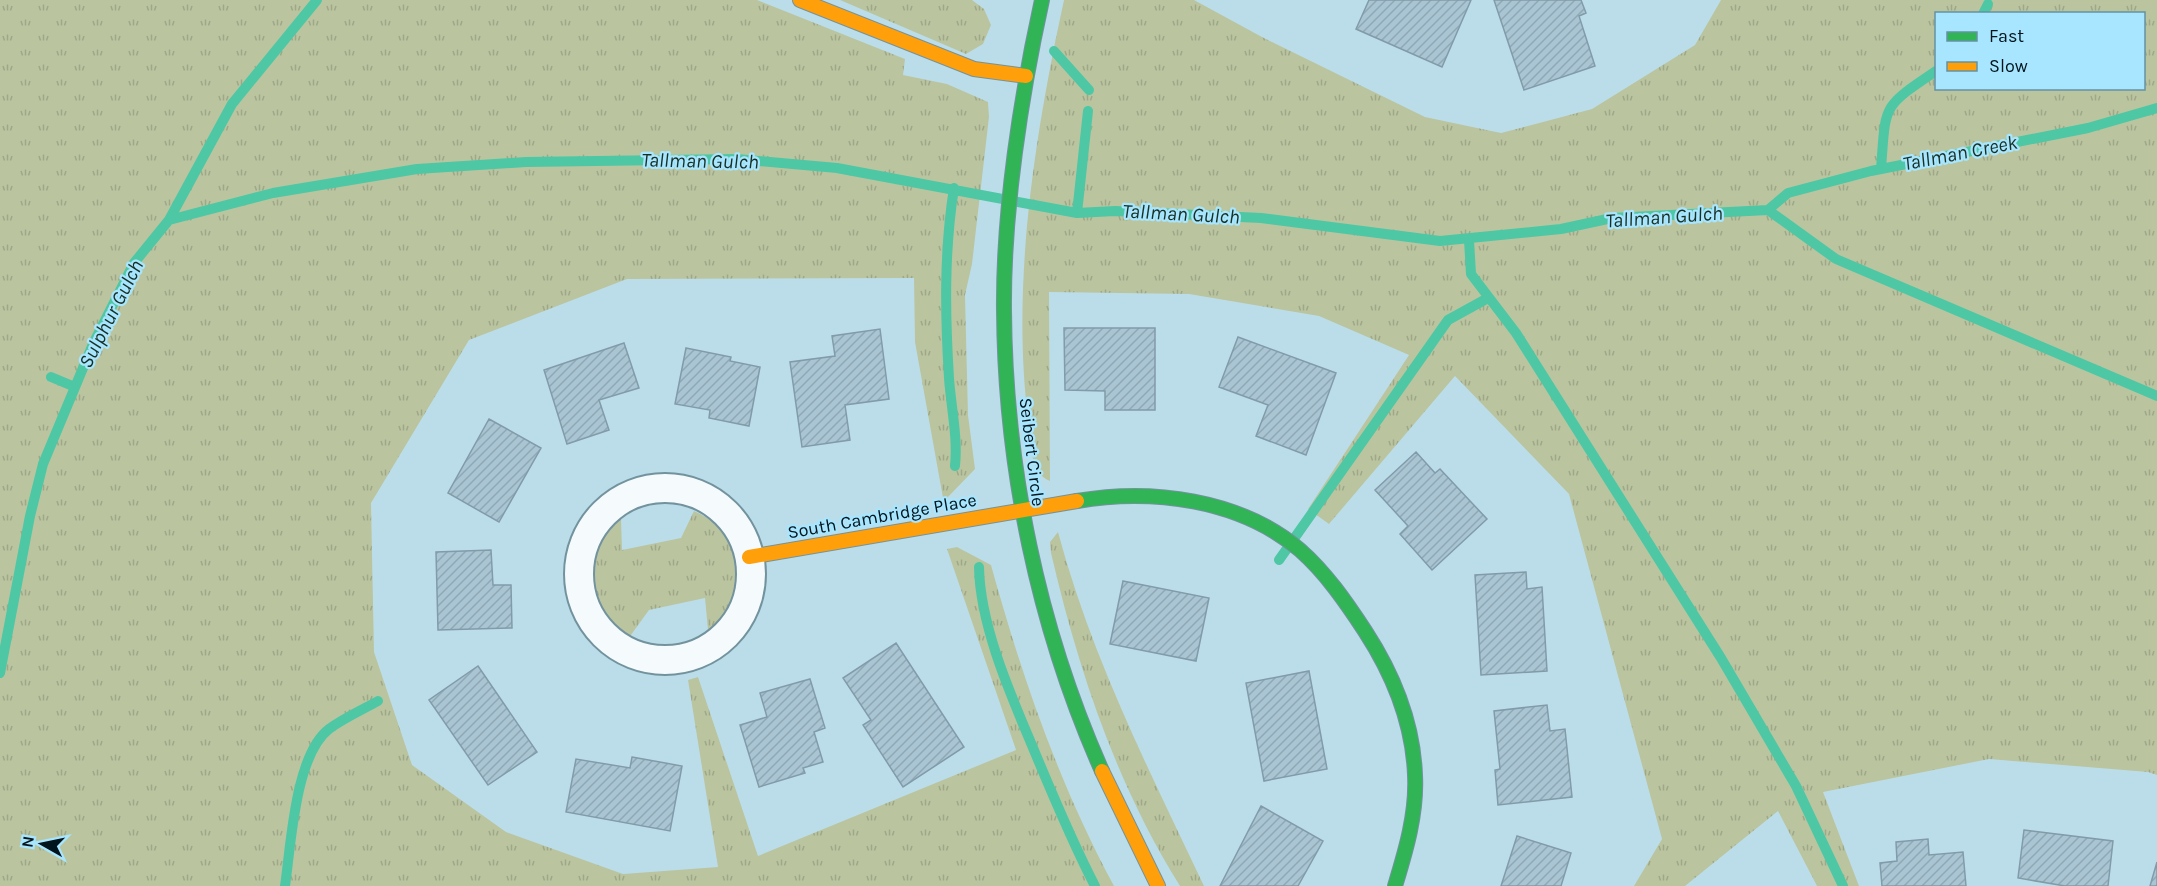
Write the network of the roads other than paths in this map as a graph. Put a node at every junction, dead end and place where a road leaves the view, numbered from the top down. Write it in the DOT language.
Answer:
graph roads {
  1 [pos="800,0"];
  2 [pos="1042,0"];
  3 [pos="1026,76"];
  4 [pos="1020,511"];
  5 [pos="749,557"];
  6 [pos="1158,886"];
  7 [pos="1395,886"];
  1 -- 3 [label="street"];
  2 -- 3 [label="street, Seibert Circle"];
  3 -- 4 [label="street, Seibert Circle"];
  4 -- 5 [label="street, South Cambridge Place"];
  4 -- 6 [label="street, Seibert Circle"];
  4 -- 7 [label="street, South Cambridge Place"];
  5 -- 5 [label="street"];
}
